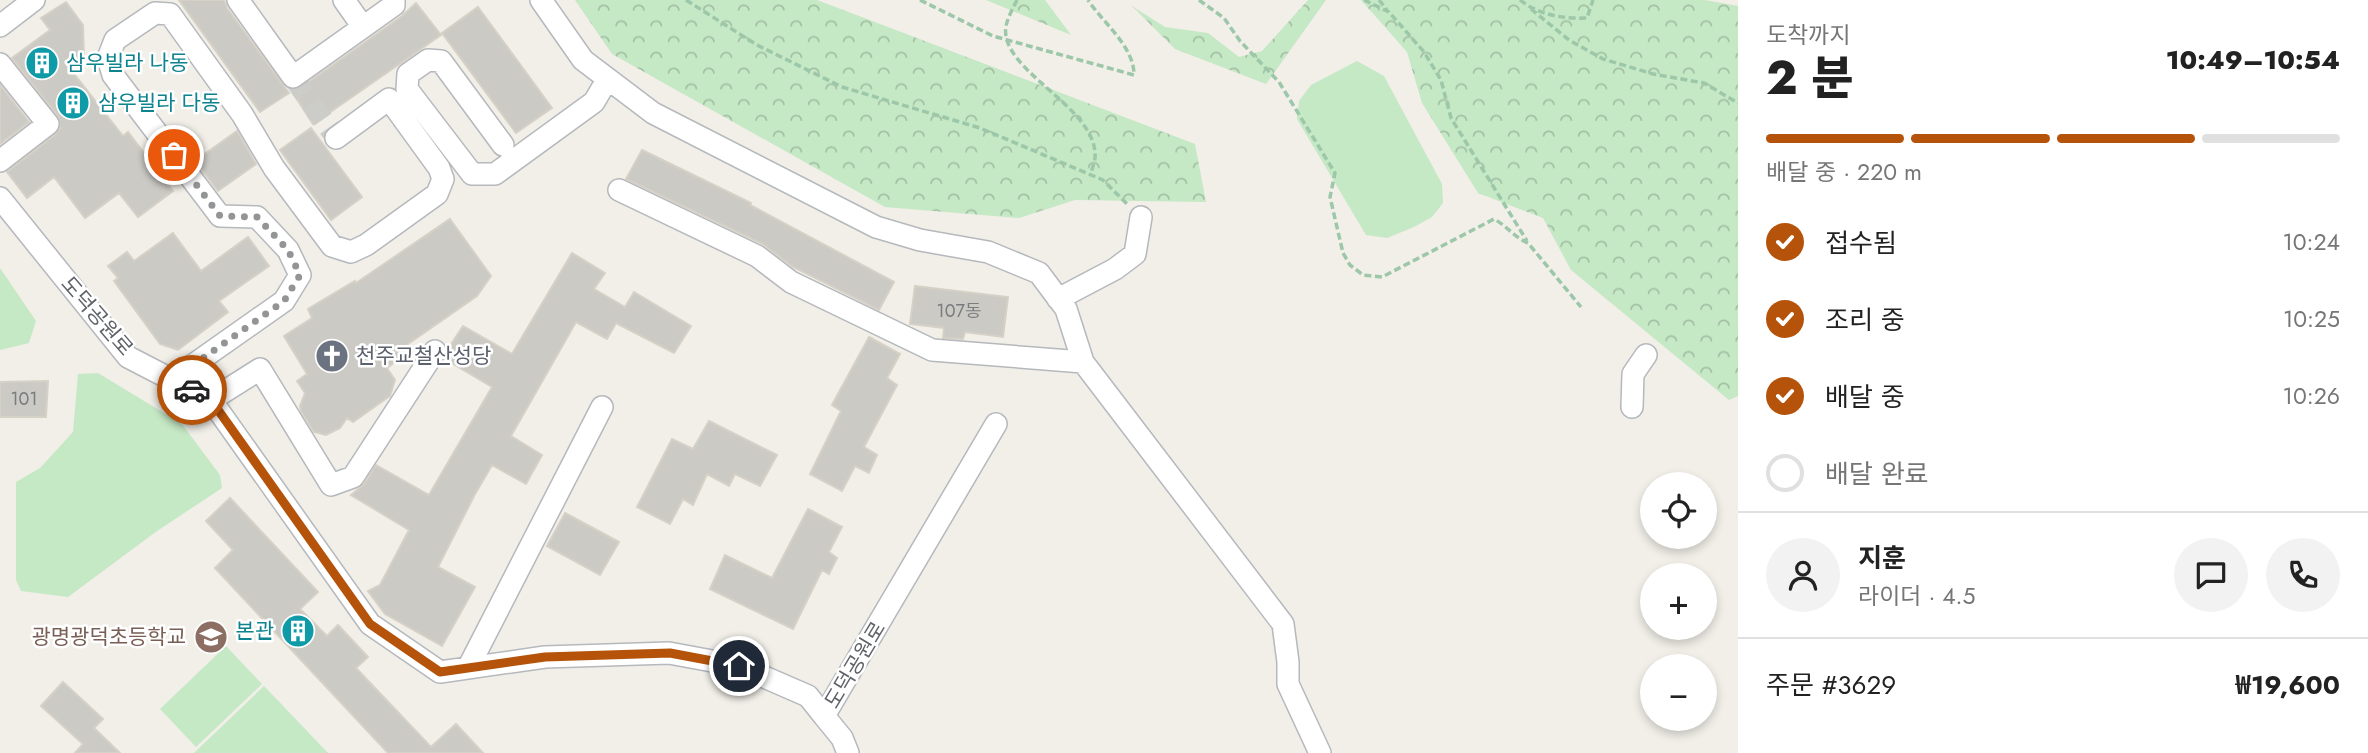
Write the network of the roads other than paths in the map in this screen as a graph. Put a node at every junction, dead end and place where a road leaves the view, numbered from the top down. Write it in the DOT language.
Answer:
graph roads {
  1 [pos="34,0"];
  2 [pos="238,0"];
  3 [pos="344,0"];
  4 [pos="394,0"];
  5 [pos="541,0"];
  6 [pos="0,26"];
  7 [pos="363,27"];
  8 [pos="0,64"];
  9 [pos="607,80"];
  10 [pos="337,138"];
  11 [pos="503,145"];
  12 [pos="0,161"];
  13 [pos="619,190"];
  14 [pos="0,198"];
  15 [pos="1140,218"];
  16 [pos="1058,299"];
  17 [pos="435,351"];
  18 [pos="1646,355"];
  19 [pos="1083,362"];
  20 [pos="183,386"];
  21 [pos="211,400"];
  22 [pos="602,407"];
  23 [pos="1632,407"];
  24 [pos="996,424"];
  25 [pos="468,668"];
  26 [pos="824,716"];
  27 [pos="848,753"];
  28 [pos="1320,753"];
  1 -- 6 [label="street"];
  2 -- 7 [label="street"];
  3 -- 7 [label="street"];
  4 -- 7 [label="street"];
  5 -- 9 [label="street"];
  8 -- 12 [label="street"];
  9 -- 11 [label="street"];
  9 -- 16 [label="street"];
  10 -- 20 [label="street"];
  13 -- 19 [label="street"];
  14 -- 20 [label="street, 도덕공원로"];
  15 -- 16 [label="street"];
  16 -- 19 [label="street"];
  17 -- 21 [label="street"];
  18 -- 23 [label="street"];
  19 -- 28 [label="street"];
  20 -- 21 [label="street, 도덕공원로"];
  21 -- 25 [label="street, 도덕공원로"];
  22 -- 25 [label="street"];
  24 -- 26 [label="street, 도덕공원로"];
  25 -- 26 [label="street, 도덕공원로"];
  26 -- 27 [label="street"];
}
